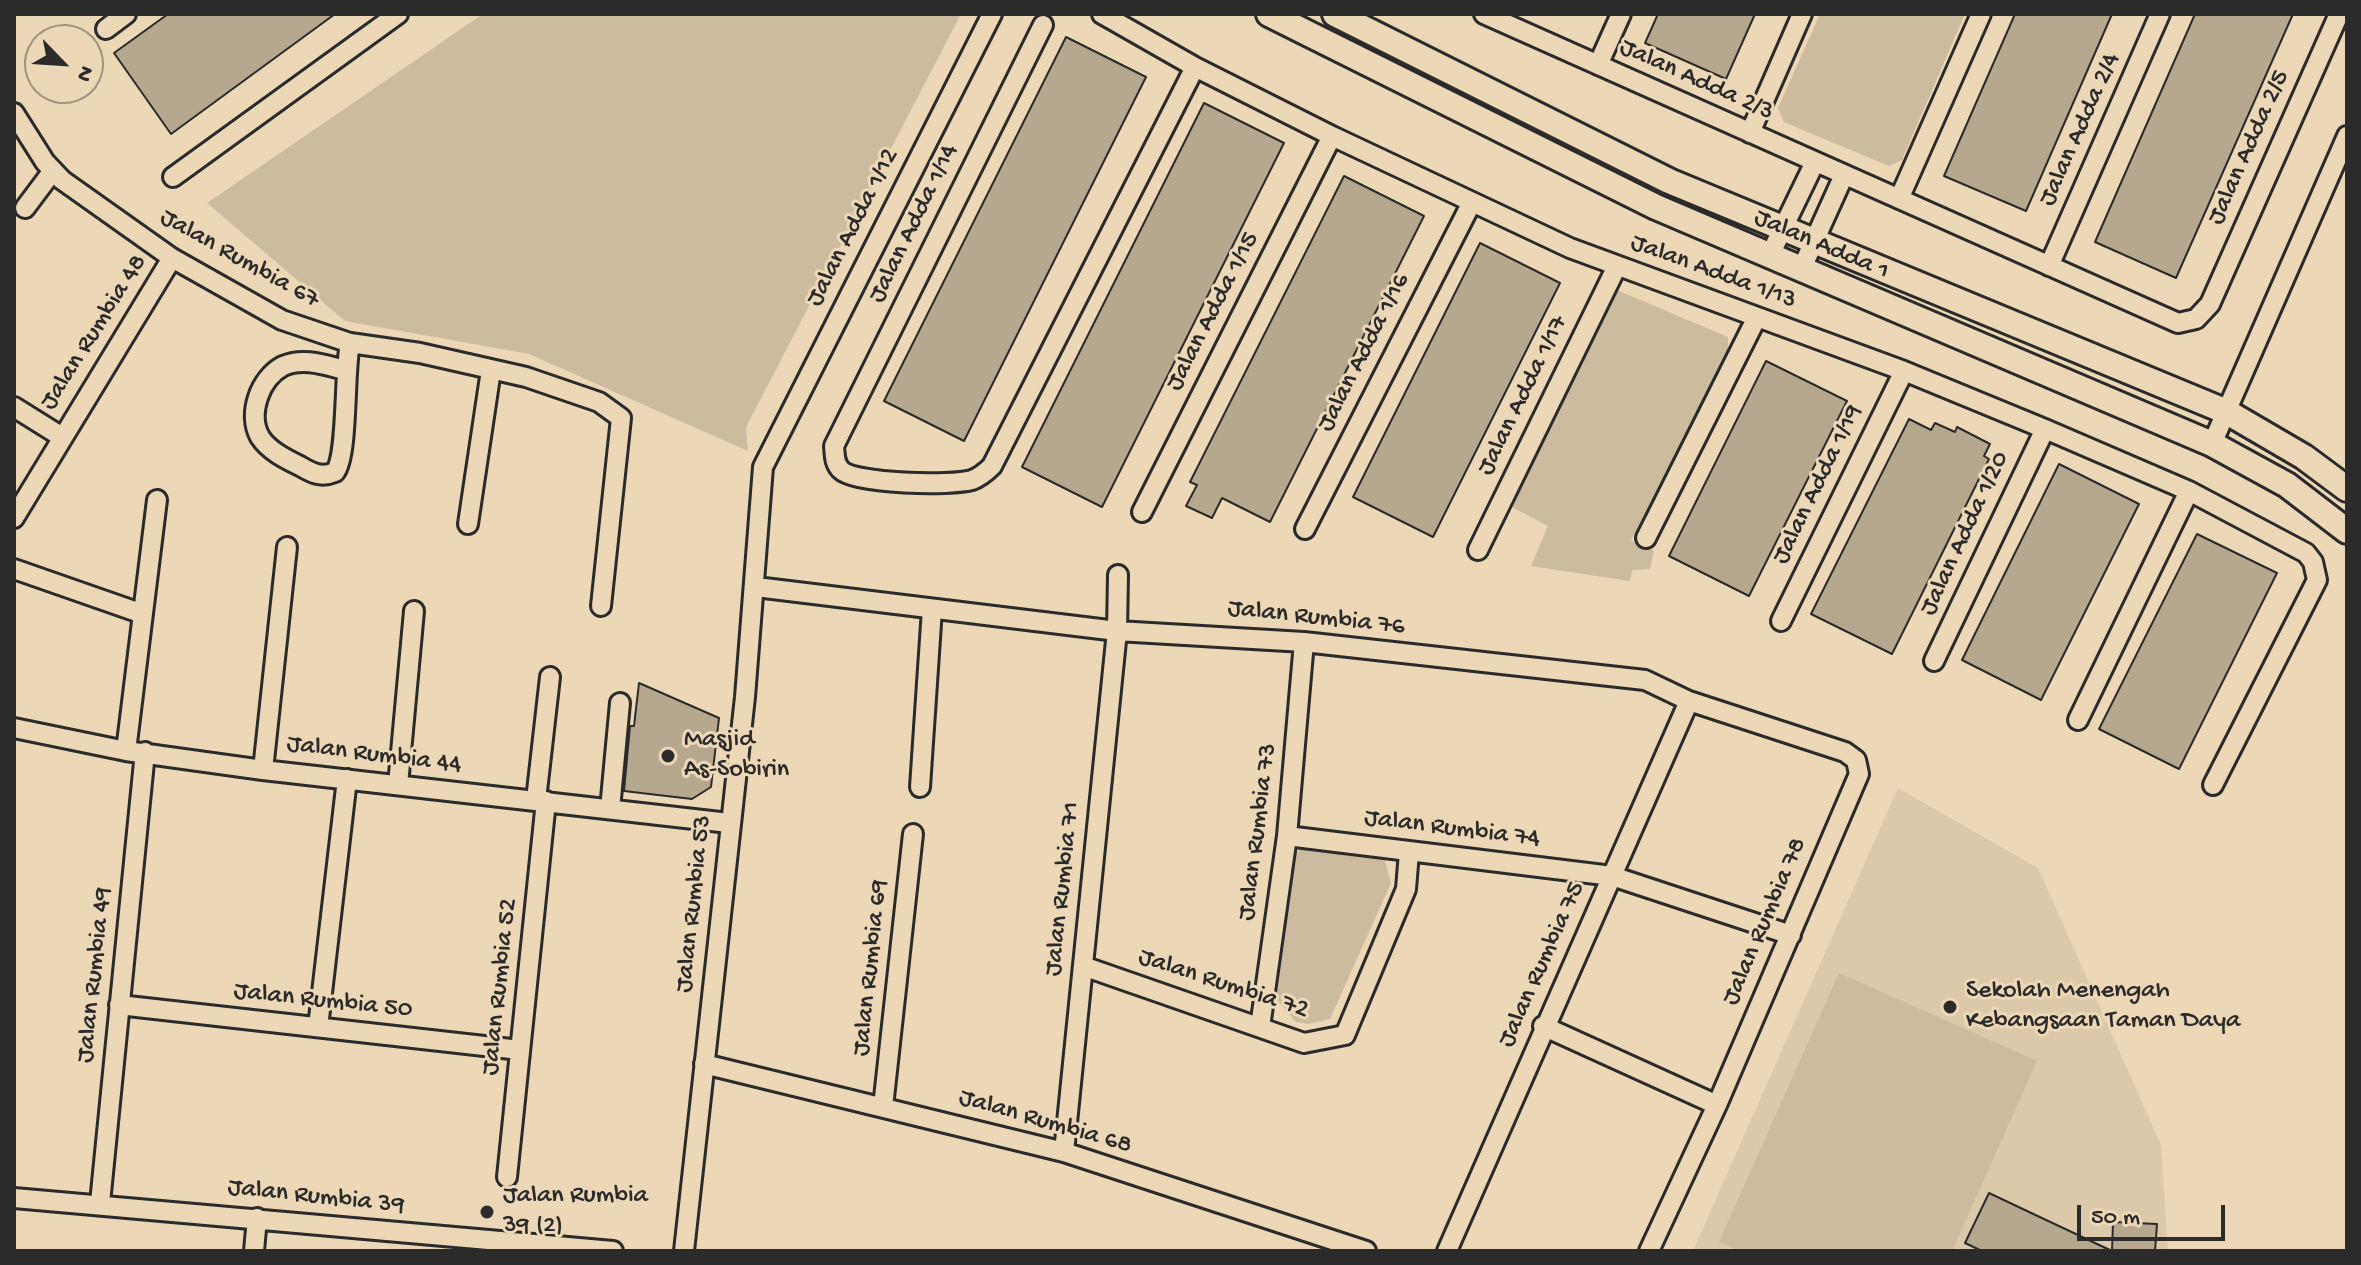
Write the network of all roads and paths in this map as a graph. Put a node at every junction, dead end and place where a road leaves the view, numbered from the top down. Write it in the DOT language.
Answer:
graph roads {
  1 [pos="126,14"];
  2 [pos="398,14"];
  3 [pos="992,14"];
  4 [pos="1102,14"];
  5 [pos="1269,14"];
  6 [pos="1335,14"];
  7 [pos="1484,14"];
  8 [pos="1621,14"];
  9 [pos="1802,14"];
  10 [pos="1981,14"];
  11 [pos="2160,14"];
  12 [pos="2339,14"];
  13 [pos="1043,25"];
  14 [pos="106,29"];
  15 [pos="1598,65"];
  16 [pos="1195,67"];
  17 [pos="14,113"];
  18 [pos="1750,133"];
  19 [pos="1332,136"];
  20 [pos="2347,136"];
  21 [pos="1815,162"];
  22 [pos="52,172"];
  23 [pos="1844,175"];
  24 [pos="173,177"];
  25 [pos="1899,199"];
  26 [pos="1472,202"];
  27 [pos="25,208"];
  28 [pos="1783,228"];
  29 [pos="1814,241"];
  30 [pos="1770,255"];
  31 [pos="172,258"];
  32 [pos="1617,266"];
  33 [pos="2049,266"];
  34 [pos="1802,268"];
  35 [pos="1757,317"];
  36 [pos="350,343"];
  37 [pos="345,370"];
  38 [pos="491,370"];
  39 [pos="1904,371"];
  40 [pos="14,407"];
  41 [pos="2227,412"];
  42 [pos="2045,429"];
  43 [pos="62,437"];
  44 [pos="2212,444"];
  45 [pos="763,467"];
  46 [pos="2347,489"];
  47 [pos="2189,491"];
  48 [pos="157,500"];
  49 [pos="1142,512"];
  50 [pos="14,518"];
  51 [pos="468,524"];
  52 [pos="1305,529"];
  53 [pos="2347,531"];
  54 [pos="1646,538"];
  55 [pos="287,547"];
  56 [pos="1478,550"];
  57 [pos="14,569"];
  58 [pos="1118,575"];
  59 [pos="756,587"];
  60 [pos="601,606"];
  61 [pos="932,609"];
  62 [pos="414,611"];
  63 [pos="143,614"];
  64 [pos="1781,621"];
  65 [pos="1117,631"];
  66 [pos="1304,642"];
  67 [pos="1934,661"];
  68 [pos="550,677"];
  69 [pos="1689,701"];
  70 [pos="620,703"];
  71 [pos="2078,720"];
  72 [pos="14,728"];
  73 [pos="136,751"];
  74 [pos="1856,760"];
  75 [pos="263,770"];
  76 [pos="347,779"];
  77 [pos="398,785"];
  78 [pos="2213,785"];
  79 [pos="920,787"];
  80 [pos="541,801"];
  81 [pos="610,809"];
  82 [pos="729,823"];
  83 [pos="913,834"];
  84 [pos="1287,836"];
  85 [pos="1409,852"];
  86 [pos="1612,876"];
  87 [pos="1791,935"];
  88 [pos="1083,966"];
  89 [pos="119,1005"];
  90 [pos="1543,1026"];
  91 [pos="318,1027"];
  92 [pos="1260,1027"];
  93 [pos="520,1050"];
  94 [pos="704,1064"];
  95 [pos="1717,1105"];
  96 [pos="883,1107"];
  97 [pos="1064,1152"];
  98 [pos="507,1177"];
  99 [pos="14,1198"];
  100 [pos="100,1203"];
  101 [pos="257,1218"];
  102 [pos="254,1251"];
  103 [pos="613,1251"];
  104 [pos="684,1251"];
  105 [pos="1366,1251"];
  106 [pos="1447,1251"];
  107 [pos="1649,1251"];
  1 -- 14 [label="street"];
  2 -- 24 [label="street"];
  3 -- 45 [label="street, Jalan Adda 1/12"];
  4 -- 16 [label="street, Jalan Adda 1/13"];
  5 -- 30 [label="street, Jalan Adda 1"];
  6 -- 28 [label="street, Jalan Adda 1"];
  7 -- 15 [label="street, Jalan Adda 2/3"];
  8 -- 15 [label="street"];
  9 -- 18 [label="street"];
  10 -- 25 [label="street"];
  11 -- 33 [label="street, Jalan Adda 2/4"];
  12 -- 33 [label="street, Jalan Adda 2/5"];
  13 -- 16 [label="street, Jalan Adda 1/14"];
  15 -- 18 [label="street, Jalan Adda 2/3"];
  16 -- 19 [label="street, Jalan Adda 1/13"];
  17 -- 22 [label="street, Jalan Rumbia 67"];
  18 -- 21 [label="street, Jalan Adda 2/3"];
  19 -- 26 [label="street, Jalan Adda 1/13"];
  19 -- 49 [label="street, Jalan Adda 1/15"];
  20 -- 41 [label="street"];
  21 -- 23 [label="street, Jalan Adda 2/3"];
  21 -- 28 [label="street"];
  22 -- 27 [label="street"];
  22 -- 31 [label="street, Jalan Rumbia 67"];
  23 -- 25 [label="street, Jalan Adda 2/3"];
  23 -- 29 [label="street"];
  25 -- 33 [label="street"];
  26 -- 32 [label="street, Jalan Adda 1/13"];
  26 -- 52 [label="street, Jalan Adda 1/16"];
  28 -- 29 [label="street, Jalan Adda 1"];
  28 -- 30 [label="street"];
  29 -- 34 [label="street"];
  29 -- 41 [label="street, Jalan Adda 1"];
  30 -- 34 [label="street, Jalan Adda 1"];
  31 -- 36 [label="street, Jalan Rumbia 67"];
  31 -- 43 [label="street, Jalan Rumbia 48"];
  32 -- 35 [label="street, Jalan Adda 1/13"];
  32 -- 56 [label="street, Jalan Adda 1/17"];
  34 -- 44 [label="street, Jalan Adda 1"];
  35 -- 39 [label="street, Jalan Adda 1/13"];
  35 -- 54 [label="street"];
  36 -- 37 [label="street"];
  36 -- 38 [label="street, Jalan Rumbia 67"];
  37 -- 37 [label="street"];
  38 -- 51 [label="street"];
  38 -- 60 [label="street, Jalan Rumbia 67"];
  39 -- 42 [label="street, Jalan Adda 1/13"];
  39 -- 64 [label="street, Jalan Adda 1/19"];
  40 -- 43 [label="street"];
  41 -- 44 [label="street"];
  41 -- 46 [label="street, Jalan Adda 1"];
  42 -- 47 [label="street, Jalan Adda 1/13"];
  42 -- 67 [label="street, Jalan Adda 1/20"];
  43 -- 50 [label="street, Jalan Rumbia 48"];
  44 -- 53 [label="street, Jalan Adda 1"];
  45 -- 59 [label="street, Jalan Rumbia 53"];
  47 -- 71 [label="street"];
  47 -- 78 [label="street, Jalan Adda 1/13"];
  48 -- 63 [label="street, Jalan Rumbia 49"];
  55 -- 75 [label="street"];
  57 -- 63 [label="street"];
  58 -- 65 [label="street, Jalan Rumbia 71"];
  59 -- 61 [label="street, Jalan Rumbia 76"];
  59 -- 82 [label="street, Jalan Rumbia 53"];
  61 -- 65 [label="street, Jalan Rumbia 76"];
  61 -- 79 [label="street"];
  62 -- 77 [label="street"];
  63 -- 73 [label="street, Jalan Rumbia 49"];
  65 -- 66 [label="street, Jalan Rumbia 76"];
  65 -- 88 [label="street, Jalan Rumbia 71"];
  66 -- 69 [label="street, Jalan Rumbia 76"];
  66 -- 84 [label="street, Jalan Rumbia 73"];
  68 -- 80 [label="street, Jalan Rumbia 52"];
  69 -- 74 [label="street, Jalan Rumbia 76"];
  69 -- 86 [label="street, Jalan Rumbia 75"];
  70 -- 81 [label="street"];
  72 -- 73 [label="street, Jalan Rumbia 44"];
  73 -- 75 [label="street, Jalan Rumbia 44"];
  73 -- 89 [label="street, Jalan Rumbia 49"];
  74 -- 87 [label="street, Jalan Rumbia 78"];
  75 -- 76 [label="street, Jalan Rumbia 44"];
  76 -- 77 [label="street, Jalan Rumbia 44"];
  76 -- 91 [label="street"];
  77 -- 80 [label="street, Jalan Rumbia 44"];
  80 -- 81 [label="street, Jalan Rumbia 44"];
  80 -- 93 [label="street, Jalan Rumbia 52"];
  81 -- 82 [label="street, Jalan Rumbia 44"];
  82 -- 94 [label="street, Jalan Rumbia 53"];
  83 -- 96 [label="street, Jalan Rumbia 69"];
  84 -- 85 [label="street, Jalan Rumbia 74"];
  84 -- 92 [label="street, Jalan Rumbia 73"];
  85 -- 86 [label="street, Jalan Rumbia 74"];
  85 -- 92 [label="street, Jalan Rumbia 72"];
  86 -- 87 [label="street, Jalan Rumbia 74"];
  86 -- 90 [label="street, Jalan Rumbia 75"];
  87 -- 95 [label="street, Jalan Rumbia 78"];
  88 -- 92 [label="street, Jalan Rumbia 72"];
  88 -- 97 [label="street, Jalan Rumbia 71"];
  89 -- 91 [label="street, Jalan Rumbia 50"];
  89 -- 100 [label="street, Jalan Rumbia 49"];
  90 -- 95 [label="street"];
  90 -- 106 [label="street, Jalan Rumbia 75"];
  91 -- 93 [label="street, Jalan Rumbia 50"];
  93 -- 98 [label="street, Jalan Rumbia 52"];
  94 -- 96 [label="street, Jalan Rumbia 68"];
  94 -- 104 [label="street, Jalan Rumbia 53"];
  95 -- 107 [label="street, Jalan Rumbia 78"];
  96 -- 97 [label="street, Jalan Rumbia 68"];
  97 -- 105 [label="street, Jalan Rumbia 68"];
  99 -- 100 [label="street, Jalan Rumbia 39"];
  100 -- 101 [label="street, Jalan Rumbia 39"];
  101 -- 102 [label="street"];
  101 -- 103 [label="street, Jalan Rumbia 39"];
}
